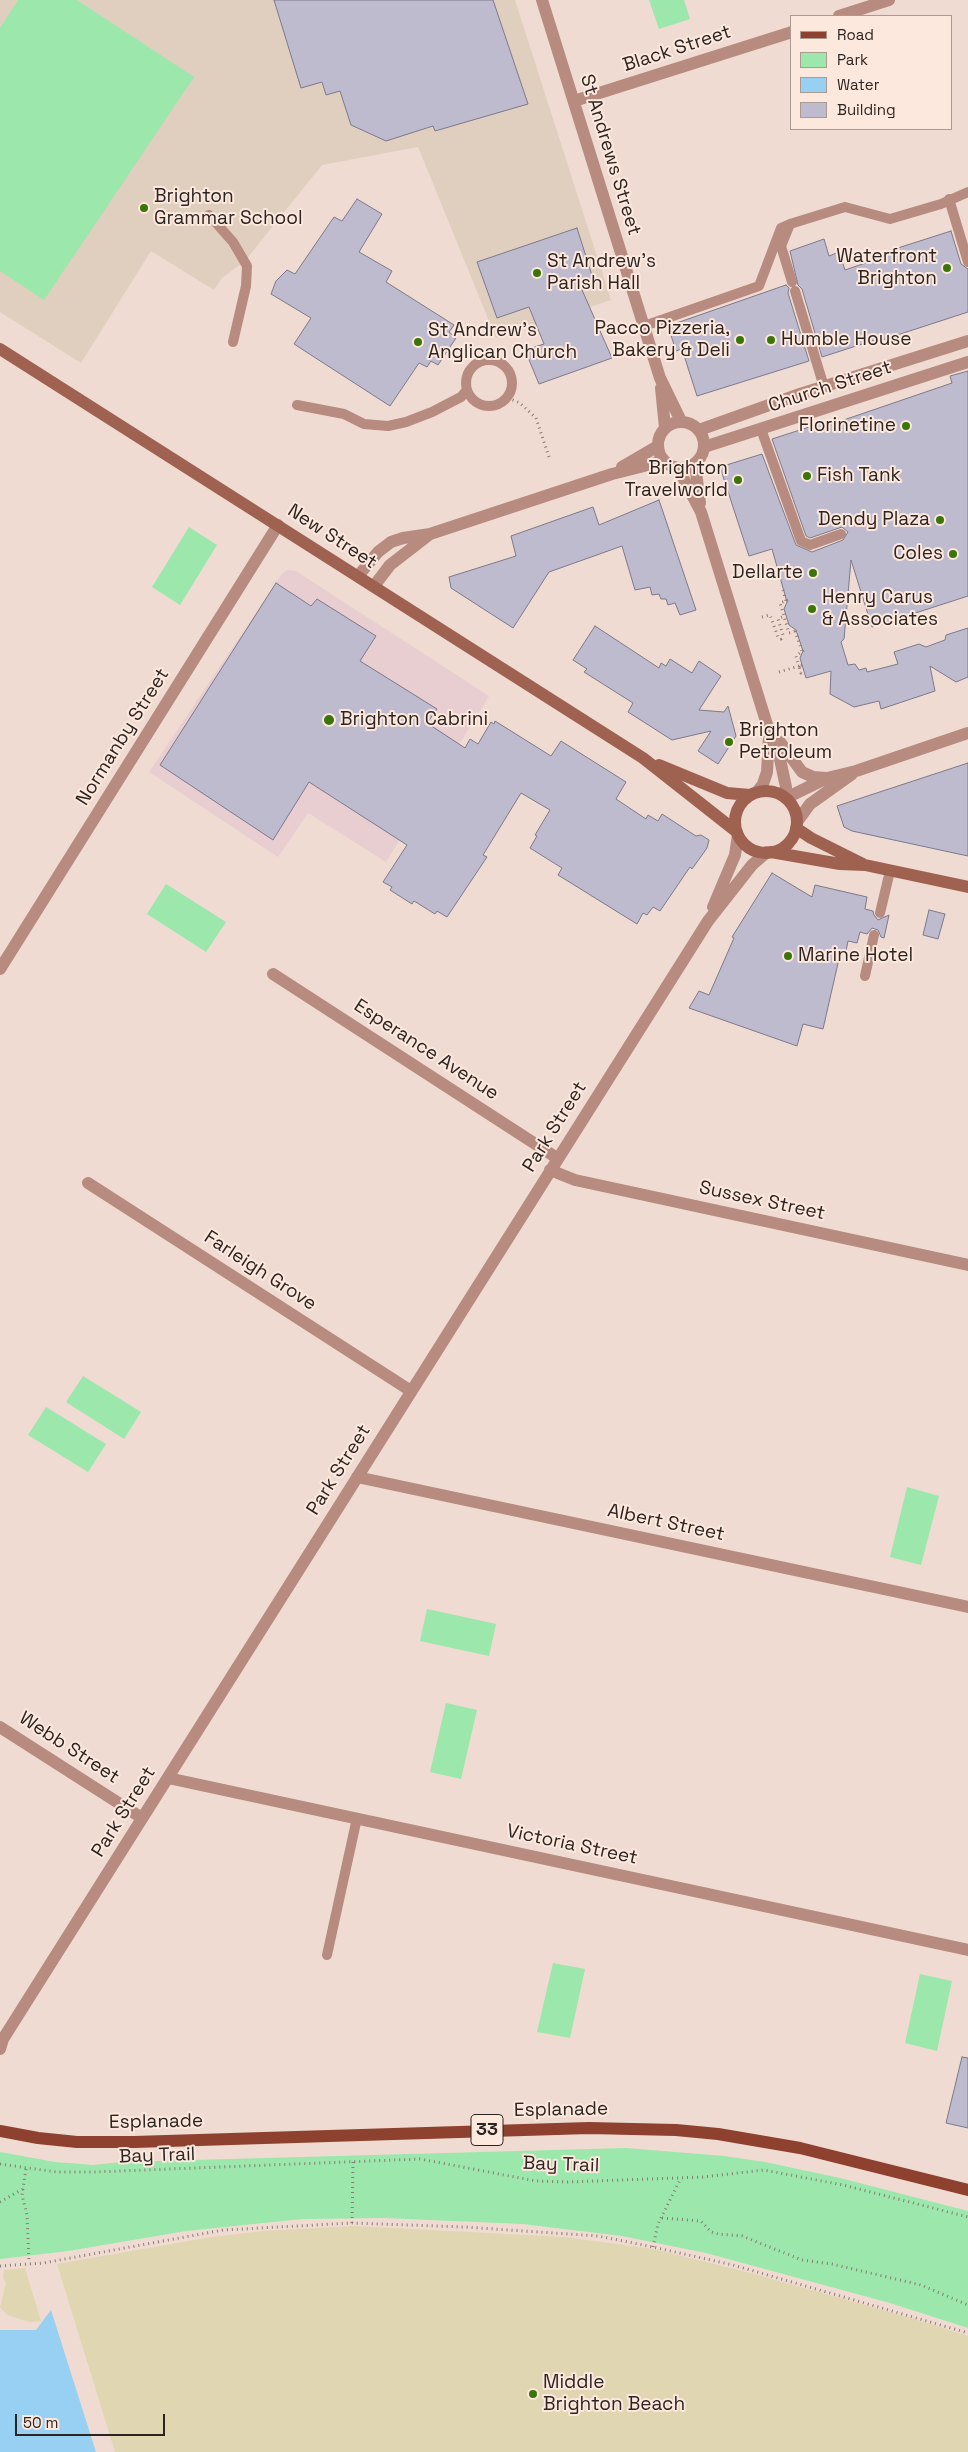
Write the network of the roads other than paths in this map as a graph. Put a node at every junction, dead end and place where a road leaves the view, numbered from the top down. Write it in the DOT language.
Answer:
graph roads {
  1 [pos="542,0"];
  2 [pos="889,0"];
  3 [pos="842,15"];
  4 [pos="790,33"];
  5 [pos="574,101"];
  6 [pos="968,192"];
  7 [pos="949,199"];
  8 [pos="208,215"];
  9 [pos="790,224"];
  10 [pos="968,262"];
  11 [pos="644,326"];
  12 [pos="968,341"];
  13 [pos="233,342"];
  14 [pos="0,349"];
  15 [pos="968,362"];
  16 [pos="660,378"];
  17 [pos="824,386"];
  18 [pos="467,390"];
  19 [pos="297,405"];
  20 [pos="681,421"];
  21 [pos="665,428"];
  22 [pos="761,429"];
  23 [pos="699,430"];
  24 [pos="658,446"];
  25 [pos="704,447"];
  26 [pos="664,461"];
  27 [pos="695,464"];
  28 [pos="678,468"];
  29 [pos="612,474"];
  30 [pos="701,512"];
  31 [pos="278,525"];
  32 [pos="430,534"];
  33 [pos="842,534"];
  34 [pos="358,576"];
  35 [pos="374,586"];
  36 [pos="767,725"];
  37 [pos="968,733"];
  38 [pos="643,758"];
  39 [pos="856,771"];
  40 [pos="827,778"];
  41 [pos="754,794"];
  42 [pos="786,798"];
  43 [pos="796,825"];
  44 [pos="738,834"];
  45 [pos="769,852"];
  46 [pos="865,866"];
  47 [pos="890,871"];
  48 [pos="968,887"];
  49 [pos="880,912"];
  50 [pos="708,921"];
  51 [pos="874,935"];
  52 [pos="0,969"];
  53 [pos="273,974"];
  54 [pos="865,976"];
  55 [pos="557,1158"];
  56 [pos="550,1170"];
  57 [pos="88,1183"];
  58 [pos="968,1265"];
  59 [pos="411,1391"];
  60 [pos="357,1477"];
  61 [pos="968,1607"];
  62 [pos="0,1727"];
  63 [pos="168,1778"];
  64 [pos="142,1818"];
  65 [pos="357,1818"];
  66 [pos="968,1950"];
  67 [pos="327,1954"];
  68 [pos="1,2043"];
  69 [pos="0,2131"];
  70 [pos="968,2190"];
  1 -- 5 [label="street, St Andrews Street"];
  2 -- 3 [label="street"];
  4 -- 5 [label="street, Black Street"];
  5 -- 11 [label="street, St Andrews Street"];
  6 -- 7 [label="lane"];
  7 -- 9 [label="lane"];
  7 -- 10 [label="lane"];
  8 -- 13 [label="lane"];
  9 -- 11 [label="lane"];
  9 -- 17 [label="lane"];
  11 -- 16 [label="street, St Andrews Street"];
  12 -- 17 [label="street, Church Street"];
  14 -- 31 [label="main road, New Street"];
  15 -- 22 [label="street, Church Street"];
  16 -- 20 [label="street, St Andrews Street"];
  16 -- 21 [label="street, St Andrews Street"];
  17 -- 23 [label="street, Church Street"];
  18 -- 18 [label="lane"];
  18 -- 19 [label="lane"];
  20 -- 21 [label="street"];
  20 -- 23 [label="street"];
  21 -- 24 [label="street"];
  22 -- 25 [label="street, Church Street"];
  22 -- 33 [label="lane"];
  23 -- 25 [label="street"];
  24 -- 26 [label="street"];
  24 -- 29 [label="street"];
  25 -- 27 [label="street"];
  26 -- 28 [label="street"];
  26 -- 29 [label="street"];
  27 -- 28 [label="street"];
  27 -- 30 [label="street"];
  28 -- 30 [label="street"];
  29 -- 32 [label="street"];
  30 -- 36 [label="street"];
  31 -- 34 [label="main road, New Street"];
  31 -- 52 [label="street, Normanby Street"];
  32 -- 34 [label="street"];
  32 -- 35 [label="street"];
  34 -- 35 [label="main road, New Street"];
  35 -- 38 [label="main road, New Street"];
  36 -- 40 [label="street"];
  36 -- 41 [label="street"];
  36 -- 42 [label="street"];
  37 -- 39 [label="street"];
  38 -- 41 [label="main road, New Street"];
  38 -- 44 [label="main road, New Street"];
  39 -- 40 [label="street"];
  39 -- 43 [label="street"];
  40 -- 42 [label="street"];
  41 -- 42 [label="main road"];
  41 -- 44 [label="main road"];
  42 -- 43 [label="main road"];
  43 -- 45 [label="main road"];
  43 -- 46 [label="main road"];
  44 -- 45 [label="main road"];
  44 -- 50 [label="street, Park Street"];
  45 -- 46 [label="main road"];
  45 -- 50 [label="street, Park Street"];
  46 -- 47 [label="main road"];
  47 -- 48 [label="main road"];
  47 -- 49 [label="lane"];
  50 -- 55 [label="street, Park Street"];
  51 -- 54 [label="lane"];
  53 -- 55 [label="street, Esperance Avenue"];
  55 -- 56 [label="street, Park Street"];
  56 -- 58 [label="street, Sussex Street"];
  56 -- 59 [label="street, Park Street"];
  57 -- 59 [label="street, Farleigh Grove"];
  59 -- 60 [label="street, Park Street"];
  60 -- 61 [label="street, Albert Street"];
  60 -- 63 [label="street, Park Street"];
  62 -- 64 [label="street, Webb Street"];
  63 -- 64 [label="street, Park Street"];
  63 -- 65 [label="street, Victoria Street"];
  64 -- 68 [label="street, Park Street"];
  65 -- 66 [label="street, Victoria Street"];
  65 -- 67 [label="lane"];
  69 -- 70 [label="main road, Esplanade / 33"];
}
